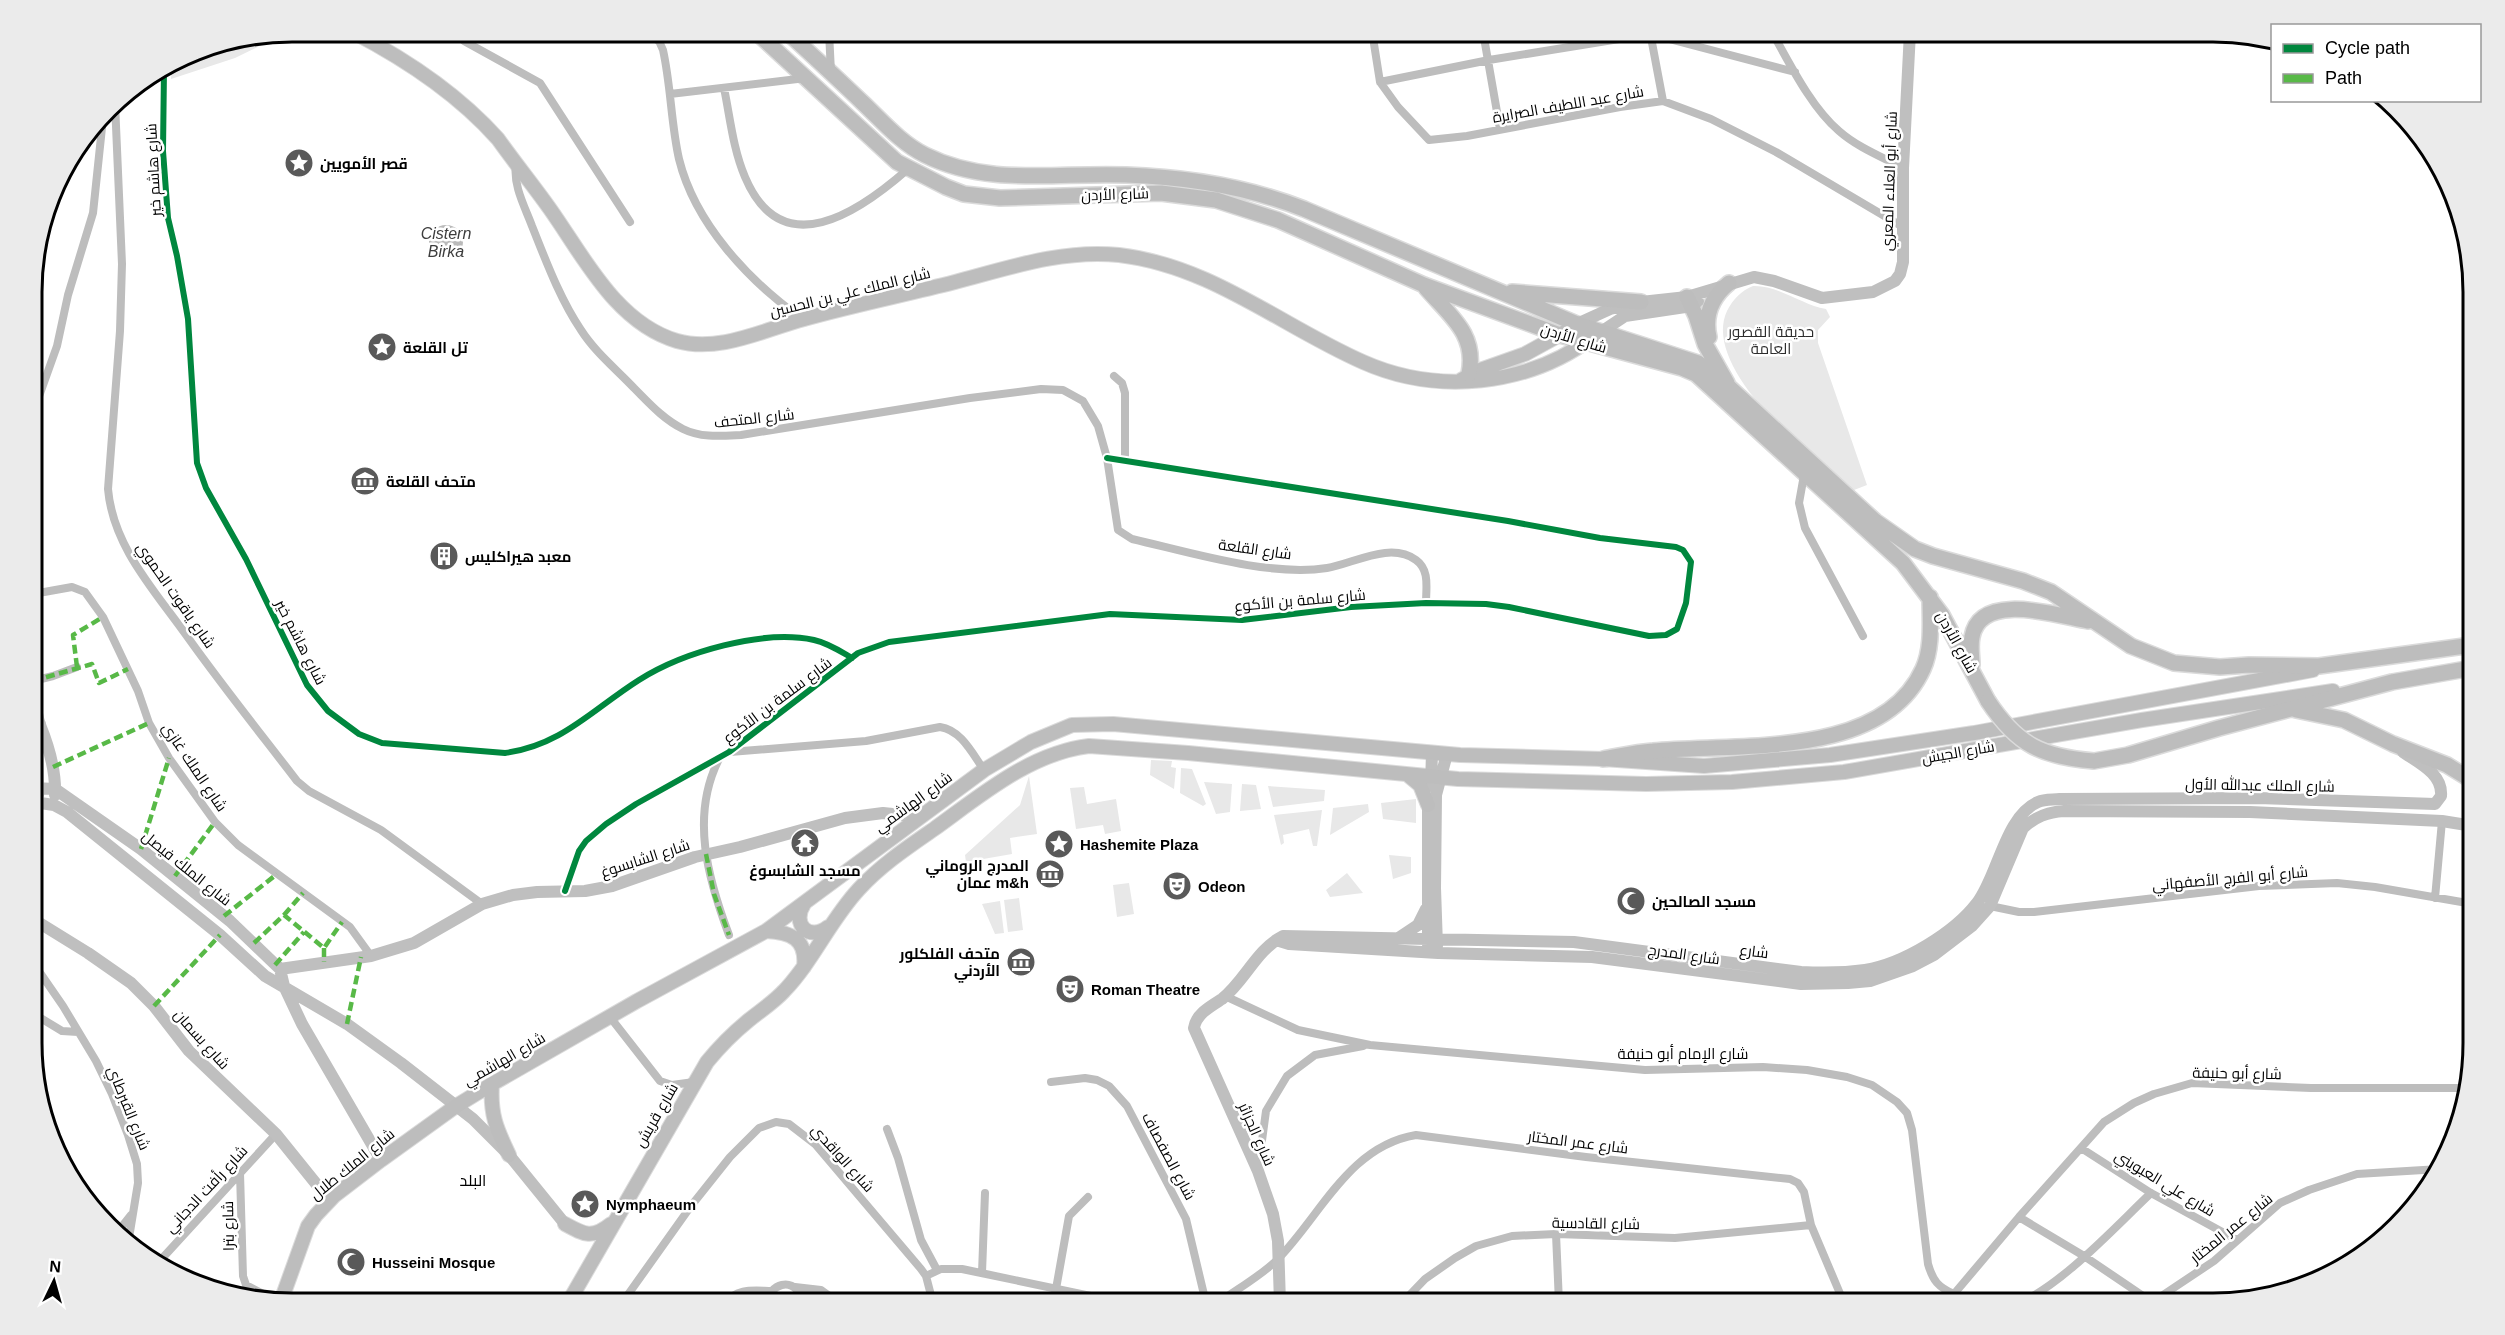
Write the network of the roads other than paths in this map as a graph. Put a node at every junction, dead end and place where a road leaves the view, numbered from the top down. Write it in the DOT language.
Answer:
graph roads {
  1 [pos="373,42"];
  2 [pos="466,42"];
  3 [pos="659,42"];
  4 [pos="767,42"];
  5 [pos="800,42"];
  6 [pos="830,42"];
  7 [pos="1485,42"];
  8 [pos="1596,42"];
  9 [pos="1652,42"];
  10 [pos="1683,42"];
  11 [pos="1778,42"];
  12 [pos="1909,42"];
  13 [pos="1374,44"];
  14 [pos="1489,60"];
  15 [pos="831,72"];
  16 [pos="1795,72"];
  17 [pos="164,78"];
  18 [pos="806,78"];
  19 [pos="1380,82"];
  20 [pos="724,87"];
  21 [pos="670,94"];
  22 [pos="1663,101"];
  23 [pos="115,115"];
  24 [pos="108,123"];
  25 [pos="116,127"];
  26 [pos="1500,129"];
  27 [pos="102,130"];
  28 [pos="516,165"];
  29 [pos="1903,168"];
  30 [pos="908,169"];
  31 [pos="630,222"];
  32 [pos="1903,227"];
  33 [pos="1729,283"];
  34 [pos="1424,285"];
  35 [pos="1497,290"];
  36 [pos="1690,301"];
  37 [pos="1641,302"];
  38 [pos="802,319"];
  39 [pos="1577,324"];
  40 [pos="1601,332"];
  41 [pos="1560,335"];
  42 [pos="1586,343"];
  43 [pos="1712,355"];
  44 [pos="1114,376"];
  45 [pos="1464,378"];
  46 [pos="42,388"];
  47 [pos="1730,388"];
  48 [pos="1107,458"];
  49 [pos="1125,461"];
  50 [pos="1804,475"];
  51 [pos="42,592"];
  52 [pos="1930,597"];
  53 [pos="1426,603"];
  54 [pos="2094,622"];
  55 [pos="1863,636"];
  56 [pos="2463,646"];
  57 [pos="852,658"];
  58 [pos="2347,663"];
  59 [pos="77,667"];
  60 [pos="1972,669"];
  61 [pos="2463,670"];
  62 [pos="42,678"];
  63 [pos="2392,682"];
  64 [pos="2291,710"];
  65 [pos="42,729"];
  66 [pos="2393,744"];
  67 [pos="729,752"];
  68 [pos="1432,753"];
  69 [pos="1447,754"];
  70 [pos="719,759"];
  71 [pos="1604,759"];
  72 [pos="984,770"];
  73 [pos="1408,774"];
  74 [pos="2463,775"];
  75 [pos="1436,777"];
  76 [pos="42,788"];
  77 [pos="55,789"];
  78 [pos="42,803"];
  79 [pos="54,805"];
  80 [pos="1428,805"];
  81 [pos="2028,816"];
  82 [pos="921,817"];
  83 [pos="2442,821"];
  84 [pos="2463,824"];
  85 [pos="2015,834"];
  86 [pos="706,854"];
  87 [pos="565,891"];
  88 [pos="2435,898"];
  89 [pos="805,902"];
  90 [pos="2463,902"];
  91 [pos="482,904"];
  92 [pos="1427,905"];
  93 [pos="1983,905"];
  94 [pos="42,925"];
  95 [pos="828,927"];
  96 [pos="766,931"];
  97 [pos="729,935"];
  98 [pos="1399,938"];
  99 [pos="1432,939"];
  100 [pos="1276,940"];
  101 [pos="1433,952"];
  102 [pos="371,956"];
  103 [pos="804,967"];
  104 [pos="1712,967"];
  105 [pos="280,969"];
  106 [pos="42,976"];
  107 [pos="284,986"];
  108 [pos="1225,996"];
  109 [pos="610,1017"];
  110 [pos="42,1019"];
  111 [pos="78,1032"];
  112 [pos="1370,1045"];
  113 [pos="694,1082"];
  114 [pos="1051,1082"];
  115 [pos="492,1084"];
  116 [pos="2459,1088"];
  117 [pos="456,1106"];
  118 [pos="887,1129"];
  119 [pos="276,1134"];
  120 [pos="2081,1148"];
  121 [pos="509,1155"];
  122 [pos="381,1160"];
  123 [pos="2429,1169"];
  124 [pos="1258,1171"];
  125 [pos="240,1173"];
  126 [pos="985,1193"];
  127 [pos="2151,1193"];
  128 [pos="1088,1197"];
  129 [pos="330,1201"];
  130 [pos="131,1215"];
  131 [pos="2019,1217"];
  132 [pos="614,1222"];
  133 [pos="565,1224"];
  134 [pos="1811,1225"];
  135 [pos="122,1226"];
  136 [pos="129,1233"];
  137 [pos="1556,1234"];
  138 [pos="2237,1240"];
  139 [pos="2085,1256"];
  140 [pos="163,1257"];
  141 [pos="1277,1259"];
  142 [pos="937,1270"];
  143 [pos="982,1273"];
  144 [pos="926,1276"];
  145 [pos="795,1287"];
  146 [pos="1056,1289"];
  147 [pos="256,1290"];
  148 [pos="772,1291"];
  149 [pos="284,1293"];
  150 [pos="574,1293"];
  151 [pos="629,1293"];
  152 [pos="738,1293"];
  153 [pos="798,1293"];
  154 [pos="825,1293"];
  155 [pos="930,1293"];
  156 [pos="1075,1293"];
  157 [pos="1203,1293"];
  158 [pos="1231,1293"];
  159 [pos="1279,1293"];
  160 [pos="1412,1293"];
  161 [pos="1559,1293"];
  162 [pos="1840,1293"];
  163 [pos="1949,1293"];
  164 [pos="1961,1293"];
  165 [pos="2037,1293"];
  166 [pos="2137,1293"];
  167 [pos="2167,1293"];
  1 -- 28 [label="main road, شارع الملك علي بن الحسين"];
  2 -- 31 [label="street"];
  3 -- 21 [label="street"];
  4 -- 18 [label="highway, شارع الأردن"];
  5 -- 15 [label="highway, شارع الأردن"];
  6 -- 15 [label="street"];
  7 -- 14 [label="street"];
  8 -- 14 [label="street"];
  9 -- 22 [label="street"];
  10 -- 16 [label="street"];
  11 -- 16 [label="street"];
  12 -- 29 [label="main road, شارع أبو العلاء المعري"];
  13 -- 19 [label="street, شارع عبد اللطيف الصرايرة"];
  14 -- 19 [label="street"];
  14 -- 26 [label="street"];
  15 -- 35 [label="highway, شارع الأردن"];
  16 -- 29 [label="street"];
  17 -- 57 [label="street, شارع هاشم خير"];
  18 -- 20 [label="street"];
  18 -- 30 [label="highway, شارع الأردن"];
  19 -- 26 [label="street, شارع عبد اللطيف الصرايرة"];
  20 -- 21 [label="street"];
  20 -- 30 [label="street"];
  21 -- 38 [label="street"];
  22 -- 26 [label="street, شارع عبد اللطيف الصرايرة"];
  22 -- 32 [label="street, شارع عبد اللطيف الصرايرة"];
  23 -- 25 [label="street, شارع ياقوت الحموي"];
  24 -- 25 [label="street"];
  25 -- 91 [label="street, شارع ياقوت الحموي"];
  27 -- 46 [label="street"];
  28 -- 38 [label="main road, شارع الملك علي بن الحسين"];
  28 -- 48 [label="street, شارع المتحف"];
  29 -- 32 [label="main road, شارع أبو العلاء المعري"];
  30 -- 34 [label="highway, شارع الأردن"];
  32 -- 33 [label="main road, شارع أبو العلاء المعري"];
  33 -- 36 [label="main road, شارع أبو العلاء المعري"];
  33 -- 43 [label="highway"];
  34 -- 41 [label="highway, شارع الأردن"];
  34 -- 45 [label="highway"];
  35 -- 37 [label="highway"];
  35 -- 39 [label="highway, شارع الأردن"];
  36 -- 37 [label="main road"];
  36 -- 40 [label="main road, شارع أبو العلاء المعري"];
  36 -- 43 [label="highway"];
  37 -- 39 [label="main road"];
  38 -- 45 [label="main road, شارع الملك علي بن الحسين"];
  39 -- 40 [label="highway, شارع الأردن"];
  39 -- 41 [label="main road"];
  40 -- 42 [label="main road, شارع أبو العلاء المعري"];
  40 -- 47 [label="highway, شارع الأردن"];
  41 -- 42 [label="highway, شارع الأردن"];
  41 -- 45 [label="main road, شارع الملك علي بن الحسين"];
  42 -- 45 [label="main road, شارع الملك علي بن الحسين"];
  42 -- 50 [label="highway, شارع الأردن"];
  43 -- 47 [label="highway"];
  44 -- 49 [label="street"];
  47 -- 54 [label="highway, شارع الأردن"];
  48 -- 49 [label="street, شارع سلمة بن الأكوع"];
  48 -- 53 [label="street, شارع القلعة"];
  49 -- 53 [label="street, شارع سلمة بن الأكوع"];
  50 -- 52 [label="highway, شارع الأردن"];
  50 -- 55 [label="street"];
  51 -- 102 [label="street, شارع الملك غازي"];
  52 -- 60 [label="highway, شارع الأردن"];
  52 -- 71 [label="highway"];
  53 -- 57 [label="street, شارع سلمة بن الأكوع"];
  54 -- 58 [label="highway, شارع الأردن"];
  54 -- 60 [label="highway"];
  56 -- 58 [label="highway, شارع الجيش"];
  57 -- 67 [label="street, شارع سلمة بن الأكوع"];
  58 -- 71 [label="main road, شارع الجيش"];
  59 -- 62 [label="street"];
  60 -- 64 [label="highway, شارع الأردن, bridge"];
  61 -- 63 [label="highway, شارع الجيش"];
  63 -- 64 [label="highway, شارع الأردن"];
  63 -- 75 [label="main road, شارع الجيش"];
  64 -- 66 [label="highway"];
  65 -- 77 [label="main road"];
  66 -- 74 [label="highway"];
  66 -- 81 [label="main road, شارع الملك عبدالله الأول"];
  67 -- 70 [label="street, شارع سلمة بن الأكوع"];
  67 -- 72 [label="street"];
  68 -- 69 [label="main road, شارع الهاشمي"];
  68 -- 72 [label="main road, شارع الهاشمي"];
  68 -- 75 [label="main road"];
  69 -- 71 [label="main road, شارع الجيش"];
  69 -- 75 [label="main road"];
  70 -- 86 [label="street"];
  70 -- 87 [label="street, شارع سلمة بن الأكوع"];
  72 -- 82 [label="main road, شارع الهاشمي"];
  73 -- 75 [label="main road"];
  73 -- 80 [label="main road"];
  73 -- 95 [label="main road"];
  75 -- 80 [label="main road"];
  75 -- 99 [label="main road"];
  76 -- 77 [label="main road"];
  77 -- 79 [label="main road"];
  77 -- 105 [label="main road, شارع الملك فيصل"];
  78 -- 79 [label="main road"];
  79 -- 107 [label="main road, شارع الملك فيصل"];
  80 -- 92 [label="main road"];
  81 -- 83 [label="main road, شارع الملك عبدالله الأول"];
  81 -- 85 [label="main road, شارع الملك عبدالله الأول"];
  82 -- 86 [label="main road, شارع الشابسوغ"];
  82 -- 89 [label="main road, شارع الهاشمي"];
  83 -- 84 [label="main road, شارع الملك عبدالله الأول"];
  83 -- 88 [label="street"];
  85 -- 93 [label="main road, شارع المدرج"];
  86 -- 87 [label="main road, شارع الشابسوغ"];
  86 -- 97 [label="street"];
  87 -- 91 [label="main road, شارع الشابسوغ"];
  88 -- 90 [label="street, شارع أبو الفرج الأصفهاني"];
  88 -- 93 [label="street, شارع أبو الفرج الأصفهاني"];
  89 -- 95 [label="main road"];
  89 -- 96 [label="main road, شارع الهاشمي"];
  91 -- 102 [label="main road, شارع الشابسوغ"];
  92 -- 98 [label="main road"];
  92 -- 99 [label="main road"];
  93 -- 104 [label="main road, شارع المدرج"];
  94 -- 119 [label="main road, شارع بسمان"];
  95 -- 103 [label="main road"];
  96 -- 103 [label="main road"];
  96 -- 109 [label="main road, شارع الهاشمي"];
  98 -- 99 [label="main road"];
  98 -- 100 [label="main road"];
  99 -- 101 [label="main road"];
  99 -- 104 [label="main road"];
  100 -- 101 [label="main road, شارع المدرج"];
  100 -- 108 [label="main road"];
  101 -- 104 [label="main road, شارع المدرج"];
  102 -- 105 [label="main road, شارع الشابسوغ"];
  103 -- 113 [label="main road, شارع قريش"];
  105 -- 107 [label="main road"];
  106 -- 111 [label="street, شارع القبرطاي"];
  107 -- 117 [label="main road, شارع الملك فيصل"];
  107 -- 122 [label="main road"];
  108 -- 112 [label="street, شارع الإمام أبو حنيفة"];
  108 -- 124 [label="main road, شارع الجزائر"];
  109 -- 113 [label="street"];
  109 -- 115 [label="main road, شارع الهاشمي"];
  110 -- 111 [label="street"];
  111 -- 130 [label="street, شارع القبرطاي"];
  112 -- 124 [label="street"];
  112 -- 163 [label="street, شارع الإمام أبو حنيفة"];
  113 -- 132 [label="main road, شارع قريش"];
  114 -- 157 [label="street, شارع الصفصاف"];
  115 -- 117 [label="main road, شارع الهاشمي"];
  115 -- 121 [label="main road"];
  116 -- 120 [label="street, شارع أبو حنيفة"];
  117 -- 121 [label="main road, شارع الملك فيصل"];
  117 -- 122 [label="main road, شارع الملك طلال"];
  118 -- 142 [label="street"];
  119 -- 125 [label="street, شارع رأفت الدجاني"];
  119 -- 129 [label="main road, شارع بسمان"];
  120 -- 127 [label="street, شارع علي العبويني"];
  120 -- 131 [label="street, شارع أبو حنيفة"];
  121 -- 133 [label="main road, شارع الملك فيصل"];
  122 -- 129 [label="main road, شارع الملك طلال"];
  123 -- 138 [label="street, شارع عمر المختار"];
  124 -- 141 [label="main road, شارع الجزائر"];
  125 -- 140 [label="street, شارع رأفت الدجاني"];
  125 -- 147 [label="street, شارع بترا"];
  126 -- 143 [label="street"];
  127 -- 138 [label="street, شارع علي العبويني"];
  127 -- 139 [label="street"];
  128 -- 146 [label="street"];
  129 -- 149 [label="main road, شارع الملك طلال"];
  130 -- 135 [label="street"];
  130 -- 136 [label="street, شارع القبرطاي"];
  131 -- 139 [label="street"];
  131 -- 164 [label="street, شارع أبو حنيفة"];
  132 -- 133 [label="main road"];
  132 -- 150 [label="main road, شارع قريش"];
  134 -- 137 [label="street, شارع القادسية"];
  134 -- 141 [label="street, شارع عمر المختار"];
  134 -- 162 [label="street, شارع عمر المختار"];
  137 -- 160 [label="street, شارع القادسية"];
  137 -- 161 [label="street"];
  138 -- 167 [label="street, شارع عمر المختار"];
  139 -- 165 [label="street"];
  139 -- 166 [label="street"];
  141 -- 158 [label="street, شارع عمر المختار"];
  141 -- 159 [label="main road, شارع الجزائر"];
  142 -- 143 [label="street"];
  142 -- 144 [label="street"];
  143 -- 146 [label="street"];
  144 -- 151 [label="street, شارع الواقدي"];
  144 -- 155 [label="street, شارع الواقدي"];
  145 -- 148 [label="street"];
  145 -- 153 [label="street"];
  145 -- 154 [label="street"];
  146 -- 156 [label="street"];
  148 -- 152 [label="street"];
}
